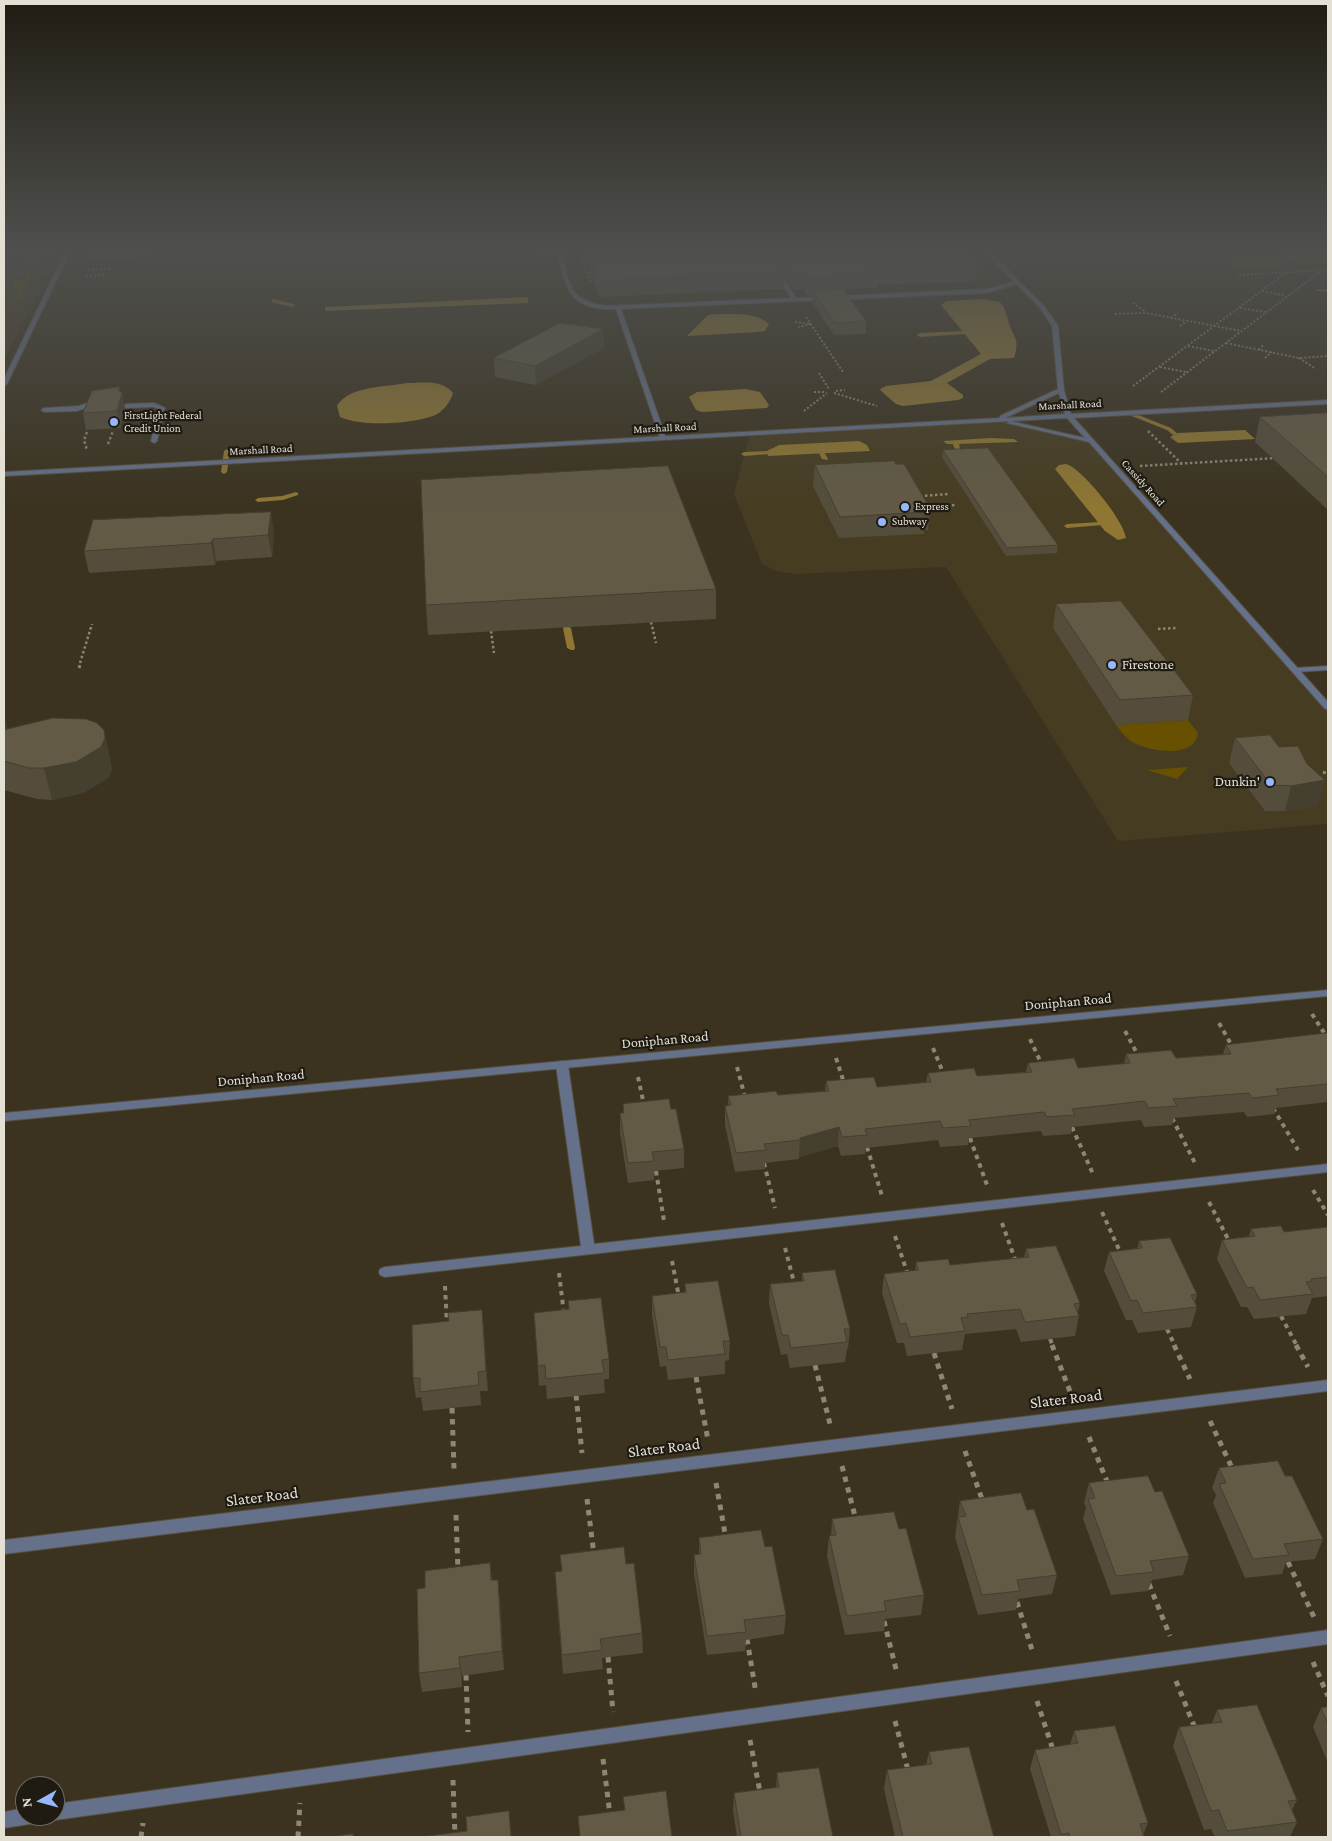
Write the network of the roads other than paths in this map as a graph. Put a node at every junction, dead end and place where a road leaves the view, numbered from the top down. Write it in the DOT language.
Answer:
graph roads {
  1 [pos="26,338"];
  2 [pos="628,338"];
  3 [pos="1056,338"];
  4 [pos="4,384"];
  5 [pos="1061,390"];
  6 [pos="120,400"];
  7 [pos="103,401"];
  8 [pos="1328,402"];
  9 [pos="126,406"];
  10 [pos="142,406"];
  11 [pos="95,408"];
  12 [pos="77,409"];
  13 [pos="44,410"];
  14 [pos="1069,416"];
  15 [pos="997,420"];
  16 [pos="663,438"];
  17 [pos="154,441"];
  18 [pos="1092,442"];
  19 [pos="4,474"];
  20 [pos="1328,668"];
  21 [pos="1295,670"];
  22 [pos="1328,707"];
  23 [pos="1328,993"];
  24 [pos="562,1065"];
  25 [pos="4,1117"];
  26 [pos="1328,1168"];
  27 [pos="588,1249"];
  28 [pos="385,1272"];
  29 [pos="1323,1386"];
  30 [pos="4,1547"];
  31 [pos="1326,1637"];
  32 [pos="65,1811"];
  1 -- 4 [label="street"];
  2 -- 16 [label="street"];
  3 -- 5 [label="street, Cassidy Road"];
  5 -- 14 [label="street, Cassidy Road"];
  5 -- 15 [label="street"];
  6 -- 10 [label="street"];
  7 -- 12 [label="street"];
  8 -- 14 [label="street, Marshall Road"];
  9 -- 10 [label="street"];
  10 -- 17 [label="street"];
  11 -- 12 [label="street"];
  12 -- 13 [label="street"];
  14 -- 15 [label="street, Marshall Road"];
  14 -- 18 [label="street, Cassidy Road"];
  15 -- 16 [label="street, Marshall Road"];
  15 -- 18 [label="street"];
  16 -- 19 [label="street, Marshall Road"];
  18 -- 21 [label="street, Cassidy Road"];
  20 -- 21 [label="street"];
  21 -- 22 [label="street, Cassidy Road"];
  23 -- 24 [label="street, Doniphan Road"];
  24 -- 25 [label="street, Doniphan Road"];
  24 -- 27 [label="street"];
  26 -- 27 [label="street"];
  27 -- 28 [label="street"];
  29 -- 30 [label="street, Slater Road"];
  31 -- 32 [label="street"];
}
